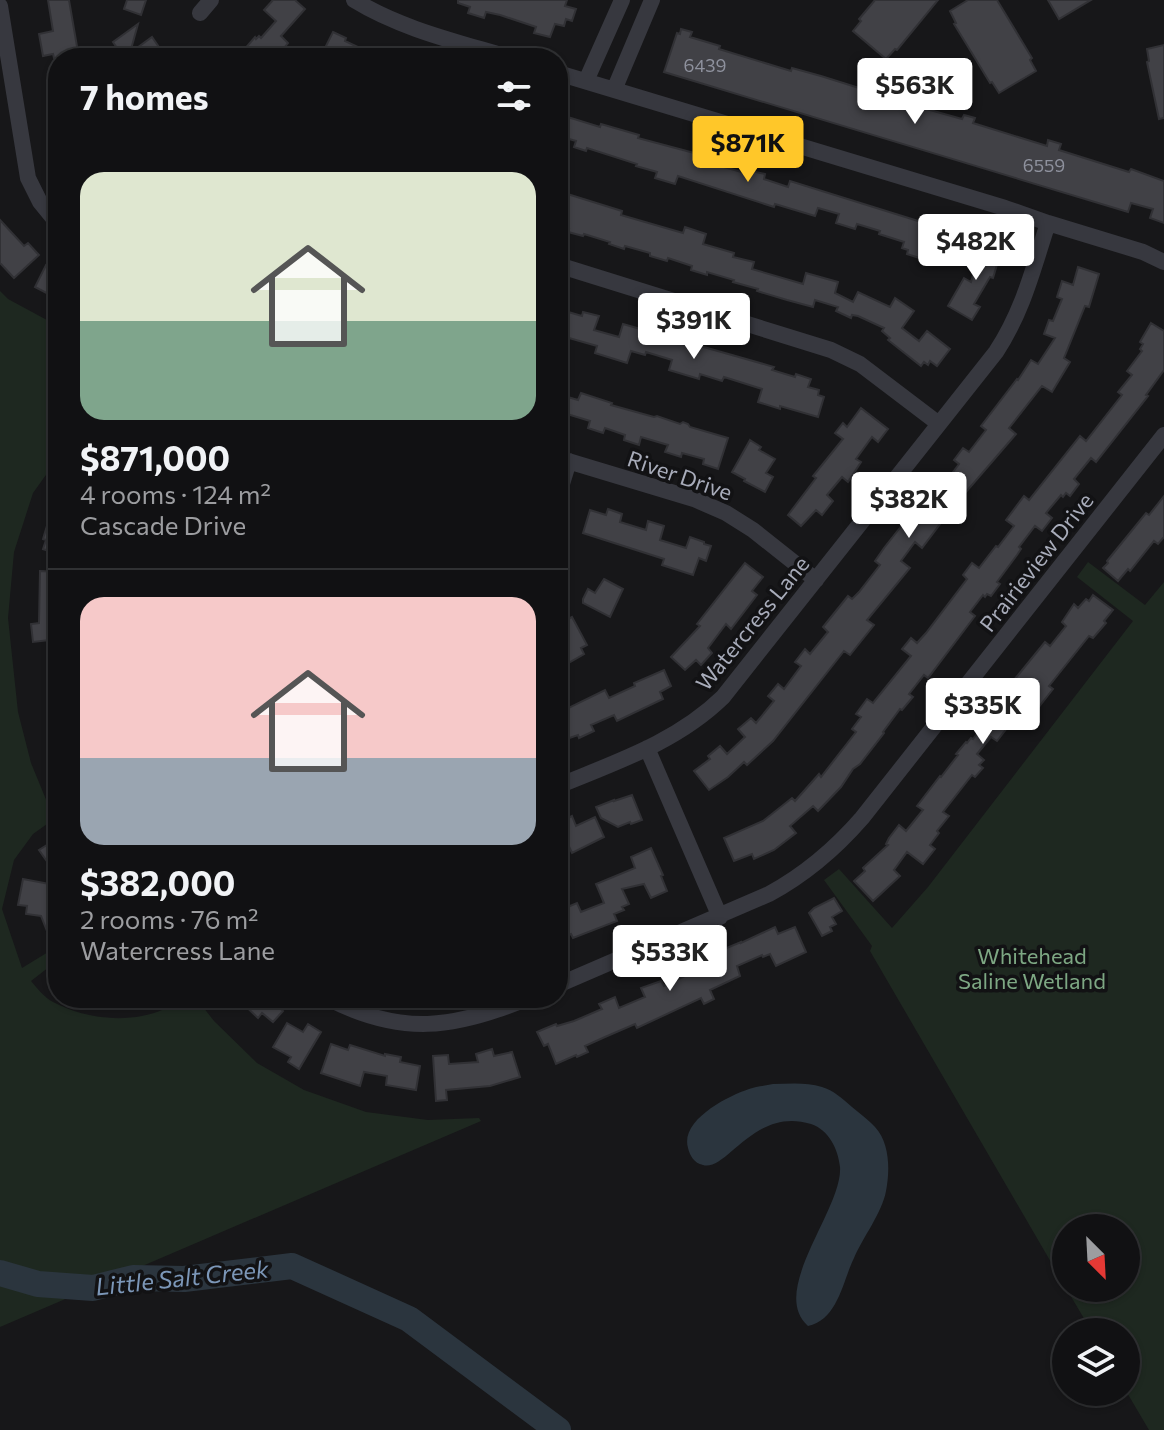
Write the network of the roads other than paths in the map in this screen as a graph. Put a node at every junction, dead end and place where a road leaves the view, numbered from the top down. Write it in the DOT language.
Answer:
graph roads {
  1 [pos="354,0"];
  2 [pos="622,0"];
  3 [pos="652,0"];
  4 [pos="0,6"];
  5 [pos="479,48"];
  6 [pos="568,76"];
  7 [pos="586,81"];
  8 [pos="614,90"];
  9 [pos="48,212"];
  10 [pos="1048,223"];
  11 [pos="1164,262"];
  12 [pos="568,268"];
  13 [pos="939,424"];
  14 [pos="1164,435"];
  15 [pos="568,461"];
  16 [pos="816,580"];
  17 [pos="647,748"];
  18 [pos="568,782"];
  19 [pos="720,917"];
  20 [pos="568,981"];
  21 [pos="350,1008"];
  22 [pos="503,1008"];
  1 -- 5 [label="street"];
  2 -- 7 [label="street"];
  3 -- 8 [label="street"];
  4 -- 9 [label="street"];
  6 -- 7 [label="street"];
  7 -- 8 [label="street"];
  8 -- 10 [label="street"];
  10 -- 11 [label="street"];
  10 -- 13 [label="street, Watercress Lane"];
  12 -- 13 [label="street"];
  13 -- 16 [label="street, Watercress Lane"];
  14 -- 19 [label="street, Prairieview Drive"];
  15 -- 16 [label="street, River Drive"];
  16 -- 17 [label="street, Watercress Lane"];
  17 -- 18 [label="street, Watercress Lane"];
  17 -- 19 [label="street"];
  19 -- 20 [label="street, Prairieview Drive"];
  21 -- 22 [label="street"];
}
